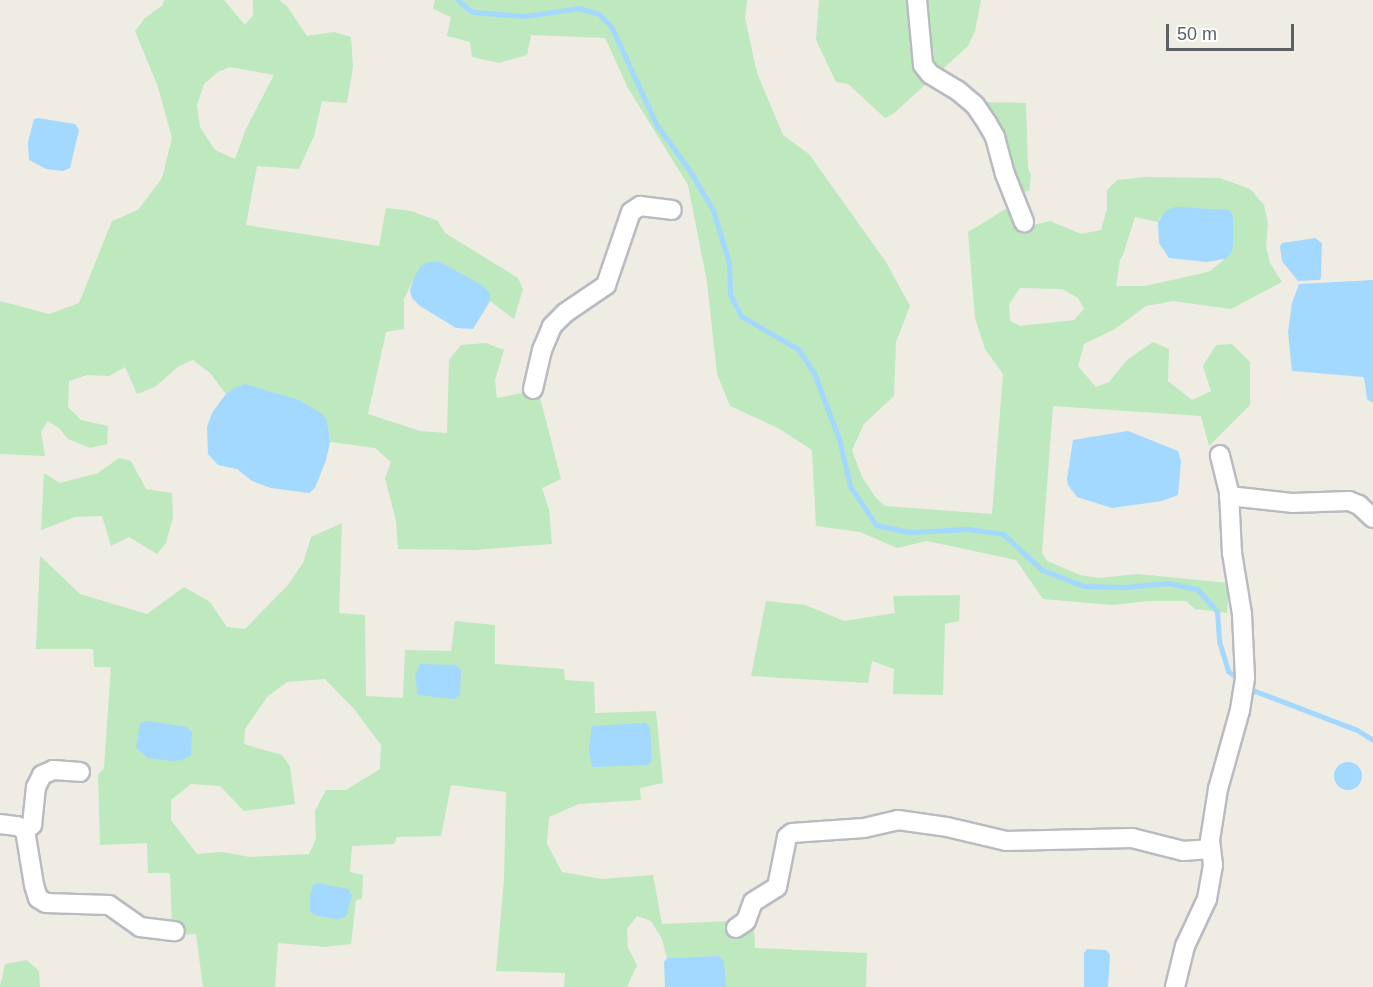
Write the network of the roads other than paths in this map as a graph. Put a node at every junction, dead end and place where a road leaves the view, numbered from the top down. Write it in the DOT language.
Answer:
graph roads {
  1 [pos="917,0"];
  2 [pos="672,210"];
  3 [pos="1024,222"];
  4 [pos="533,389"];
  5 [pos="1220,455"];
  6 [pos="1229,496"];
  7 [pos="1373,518"];
  8 [pos="80,772"];
  9 [pos="0,824"];
  10 [pos="25,830"];
  11 [pos="1210,849"];
  12 [pos="736,928"];
  13 [pos="175,931"];
  14 [pos="1175,987"];
  1 -- 3 [label="street"];
  2 -- 4 [label="street"];
  5 -- 6 [label="street"];
  6 -- 7 [label="street"];
  6 -- 11 [label="street"];
  8 -- 10 [label="street"];
  9 -- 10 [label="street"];
  10 -- 13 [label="street"];
  11 -- 12 [label="street"];
  11 -- 14 [label="street"];
}
